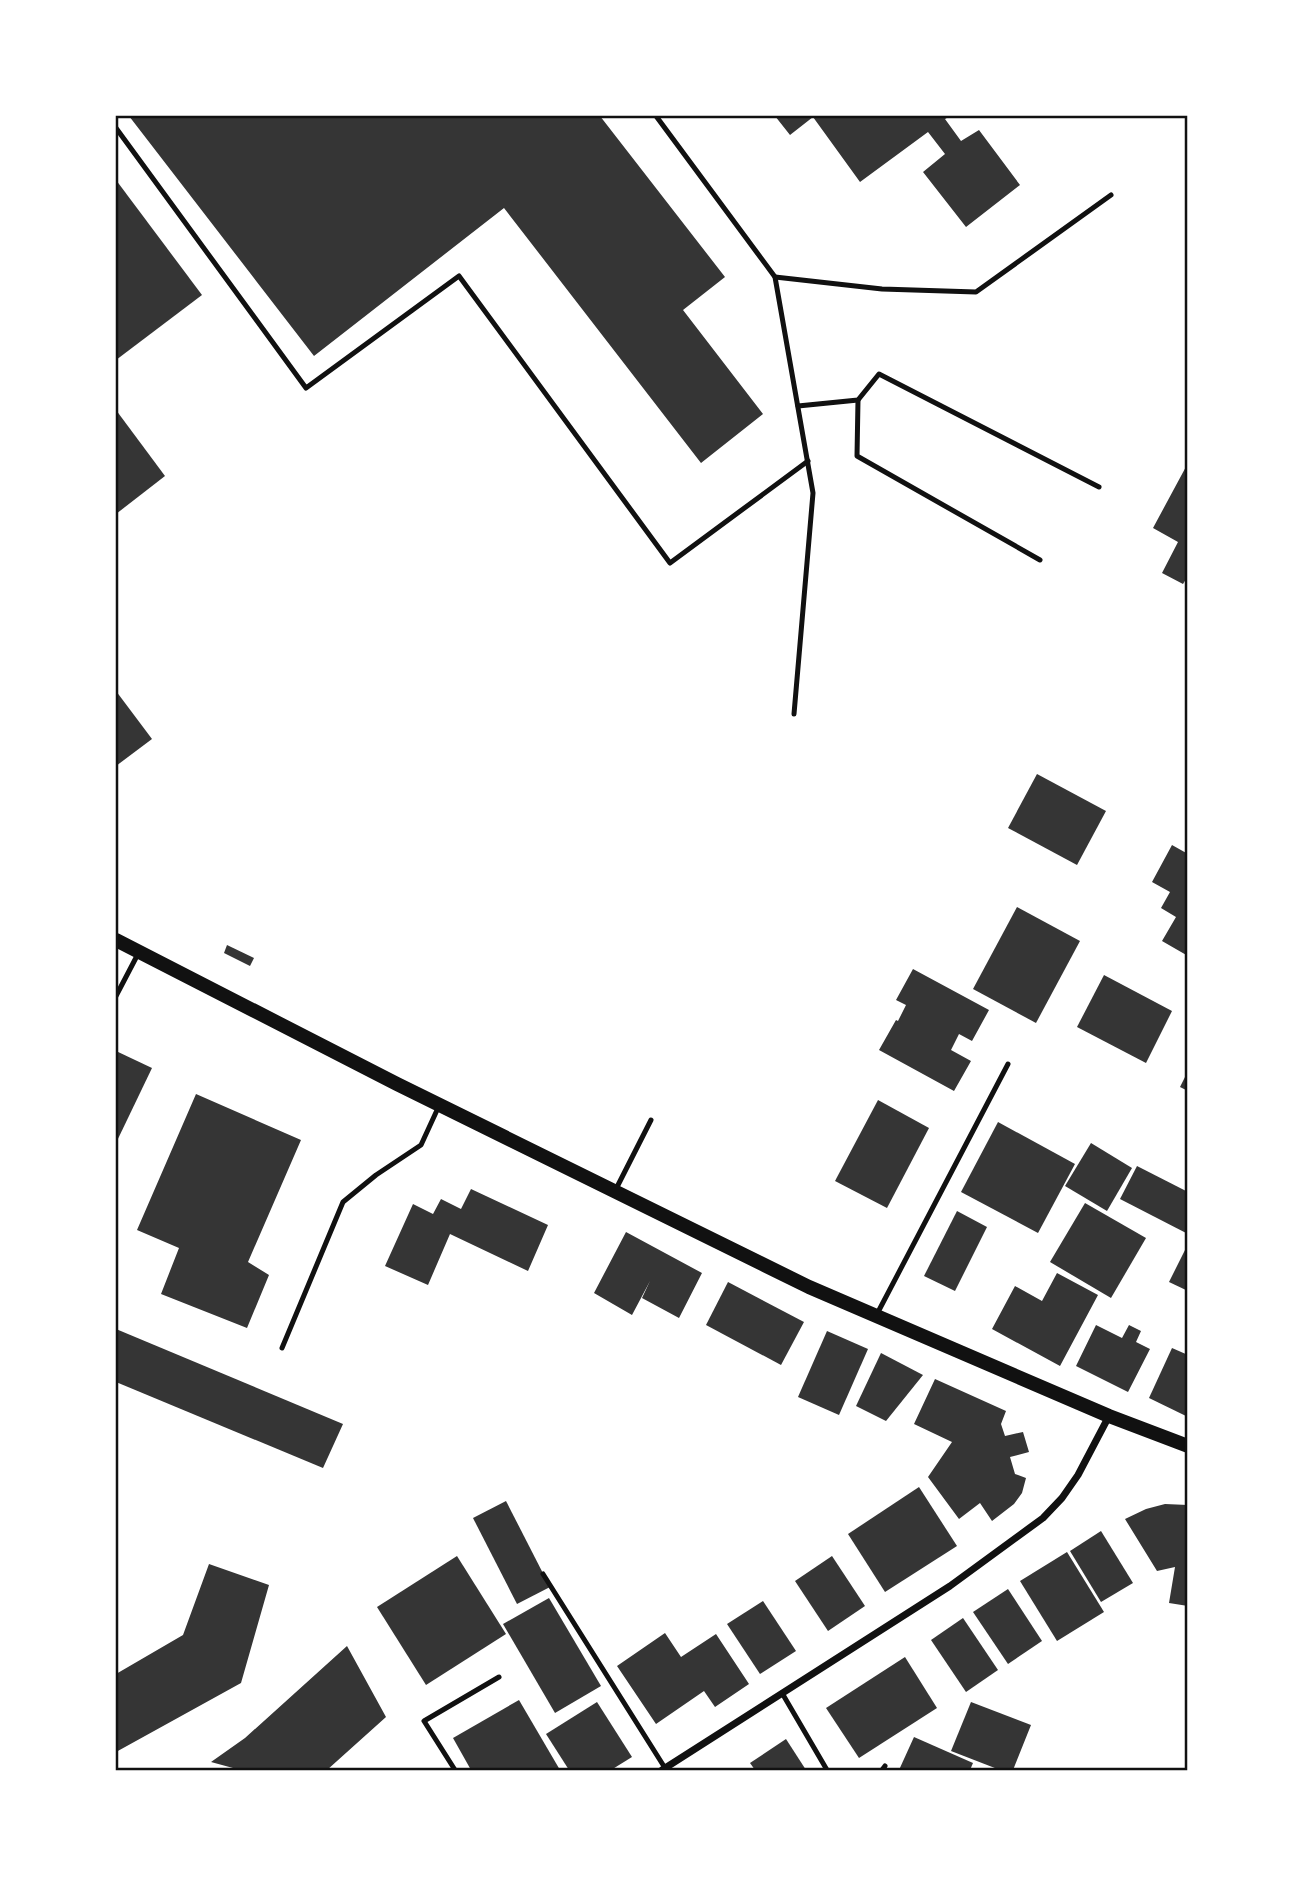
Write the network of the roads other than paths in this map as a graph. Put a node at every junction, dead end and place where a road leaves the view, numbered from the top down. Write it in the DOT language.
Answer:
graph roads {
  1 [pos="656,116"];
  2 [pos="116,128"];
  3 [pos="1111,195"];
  4 [pos="775,277"];
  5 [pos="858,400"];
  6 [pos="798,406"];
  7 [pos="808,461"];
  8 [pos="1098,487"];
  9 [pos="1040,560"];
  10 [pos="794,714"];
  11 [pos="116,940"];
  12 [pos="139,952"];
  13 [pos="116,996"];
  14 [pos="1008,1064"];
  15 [pos="440,1105"];
  16 [pos="651,1120"];
  17 [pos="615,1191"];
  18 [pos="876,1317"];
  19 [pos="282,1348"];
  20 [pos="1109,1416"];
  21 [pos="1188,1446"];
  22 [pos="543,1574"];
  23 [pos="499,1677"];
  24 [pos="782,1693"];
  25 [pos="663,1769"];
  26 [pos="456,1770"];
  27 [pos="827,1770"];
  1 -- 4 [label="lane"];
  2 -- 7 [label="lane"];
  3 -- 4 [label="lane"];
  4 -- 6 [label="lane"];
  5 -- 6 [label="lane"];
  5 -- 8 [label="lane"];
  5 -- 9 [label="lane"];
  6 -- 7 [label="lane"];
  7 -- 10 [label="lane"];
  11 -- 12 [label="main road"];
  12 -- 13 [label="lane"];
  12 -- 15 [label="main road"];
  14 -- 18 [label="lane"];
  15 -- 17 [label="main road"];
  15 -- 19 [label="lane"];
  16 -- 17 [label="lane"];
  17 -- 18 [label="main road"];
  18 -- 20 [label="main road"];
  20 -- 21 [label="main road"];
  20 -- 24 [label="street"];
  22 -- 25 [label="lane"];
  23 -- 26 [label="lane"];
  24 -- 25 [label="street"];
  24 -- 27 [label="lane"];
}
